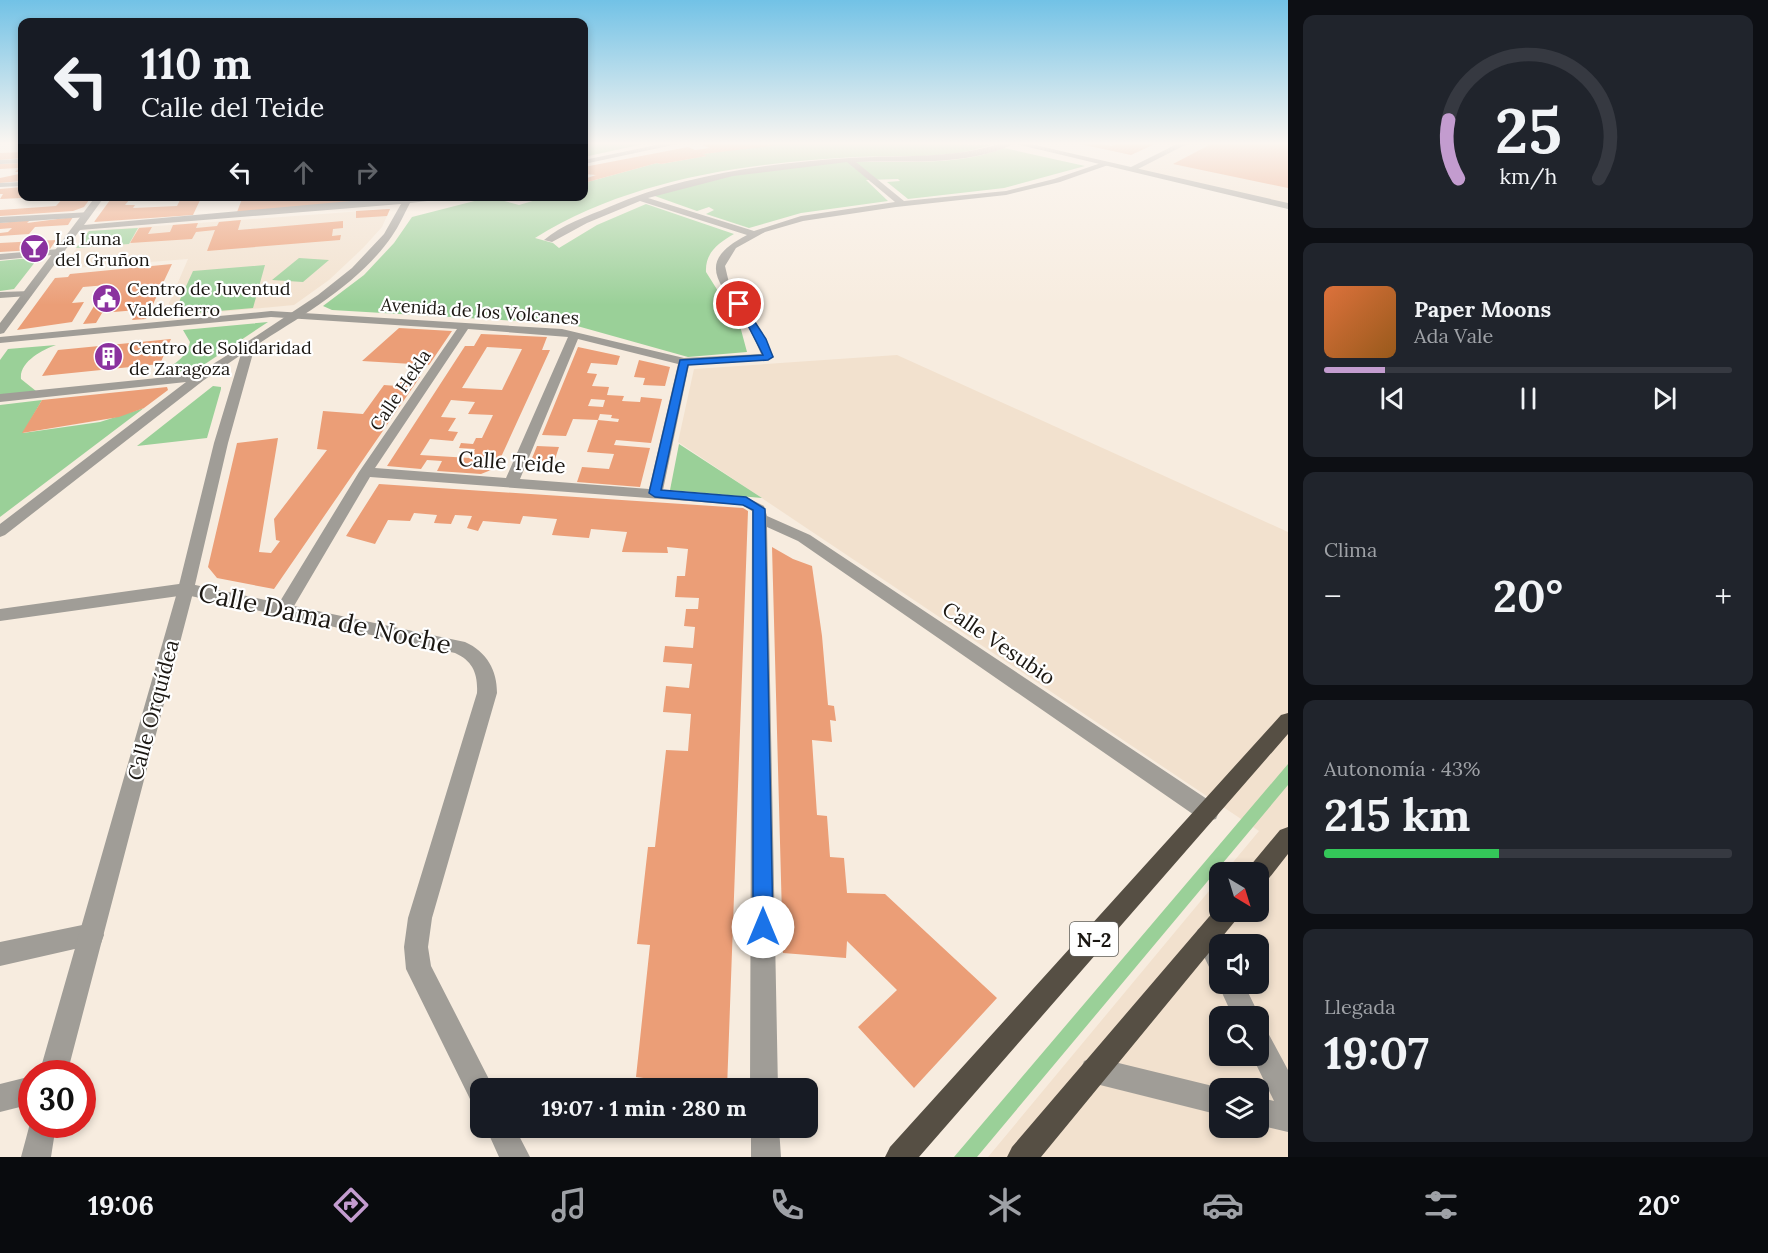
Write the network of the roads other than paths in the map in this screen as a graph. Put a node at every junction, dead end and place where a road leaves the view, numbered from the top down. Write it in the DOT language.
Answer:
graph roads {
  1 [pos="642,197"];
  2 [pos="894,197"];
  3 [pos="963,197"];
  4 [pos="1250,197"];
  5 [pos="638,198"];
  6 [pos="97,201"];
  7 [pos="395,201"];
  8 [pos="407,201"];
  9 [pos="903,204"];
  10 [pos="1288,206"];
  11 [pos="88,214"];
  12 [pos="0,220"];
  13 [pos="77,228"];
  14 [pos="753,234"];
  15 [pos="549,240"];
  16 [pos="59,252"];
  17 [pos="0,257"];
  18 [pos="28,293"];
  19 [pos="0,295"];
  20 [pos="294,315"];
  21 [pos="464,327"];
  22 [pos="0,331"];
  23 [pos="575,334"];
  24 [pos="0,340"];
  25 [pos="250,344"];
  26 [pos="684,363"];
  27 [pos="200,377"];
  28 [pos="0,398"];
  29 [pos="366,472"];
  30 [pos="511,483"];
  31 [pos="655,493"];
  32 [pos="761,519"];
  33 [pos="0,532"];
  34 [pos="186,589"];
  35 [pos="284,608"];
  36 [pos="0,615"];
  37 [pos="1288,721"];
  38 [pos="1208,812"];
  39 [pos="1288,837"];
  40 [pos="1268,862"];
  41 [pos="1220,922"];
  42 [pos="92,935"];
  43 [pos="1207,938"];
  44 [pos="1209,942"];
  45 [pos="0,954"];
  46 [pos="57,1060"];
  47 [pos="1269,1062"];
  48 [pos="1094,1071"];
  49 [pos="474,1078"];
  50 [pos="764,1078"];
  51 [pos="18,1094"];
  52 [pos="0,1098"];
  53 [pos="1209,1098"];
  54 [pos="1288,1099"];
  55 [pos="1269,1114"];
  56 [pos="1288,1118"];
  57 [pos="40,1138"];
  58 [pos="505,1138"];
  59 [pos="765,1138"];
  60 [pos="36,1157"];
  61 [pos="515,1157"];
  62 [pos="766,1157"];
  63 [pos="900,1157"];
  64 [pos="1022,1157"];
  1 -- 5 [label="street"];
  2 -- 9 [label="street"];
  3 -- 9 [label="street"];
  4 -- 10 [label="street"];
  5 -- 14 [label="street"];
  5 -- 15 [label="street"];
  6 -- 11 [label="street"];
  7 -- 13 [label="street"];
  8 -- 20 [label="street"];
  9 -- 14 [label="street"];
  11 -- 12 [label="street"];
  11 -- 13 [label="street"];
  13 -- 16 [label="street"];
  14 -- 26 [label="street, Avenida de los Volcanes"];
  16 -- 17 [label="street"];
  16 -- 18 [label="street"];
  18 -- 19 [label="street"];
  18 -- 22 [label="street"];
  20 -- 21 [label="street, Avenida de los Volcanes"];
  20 -- 24 [label="street, Avenida de los Volcanes"];
  20 -- 25 [label="street"];
  21 -- 23 [label="street, Avenida de los Volcanes"];
  21 -- 29 [label="street, Calle Hekla"];
  23 -- 26 [label="street, Avenida de los Volcanes"];
  23 -- 30 [label="street"];
  25 -- 27 [label="street"];
  25 -- 34 [label="street, Calle Orquídea"];
  26 -- 31 [label="street"];
  27 -- 28 [label="street"];
  27 -- 33 [label="street"];
  29 -- 30 [label="street, Calle Teide"];
  29 -- 35 [label="street, Calle Hekla"];
  30 -- 31 [label="street, Calle Teide"];
  31 -- 32 [label="street, Calle Teide"];
  32 -- 38 [label="street, Calle Vesubio"];
  32 -- 50 [label="street"];
  34 -- 35 [label="street, Calle Dama de Noche"];
  34 -- 36 [label="street, Calle Dama de Noche"];
  34 -- 42 [label="street, Calle Orquídea"];
  35 -- 49 [label="street, Calle Dama de Noche"];
  37 -- 38 [label="highway, N-2"];
  38 -- 63 [label="highway, N-2"];
  39 -- 40 [label="highway"];
  41 -- 43 [label="highway"];
  42 -- 45 [label="street"];
  42 -- 46 [label="street, Calle Orquídea"];
  43 -- 44 [label="street"];
  43 -- 48 [label="highway"];
  47 -- 54 [label="street"];
  48 -- 53 [label="street"];
  48 -- 64 [label="highway"];
  51 -- 52 [label="street"];
  55 -- 56 [label="street"];
  57 -- 60 [label="street"];
  58 -- 61 [label="street"];
  59 -- 62 [label="street"];
}
